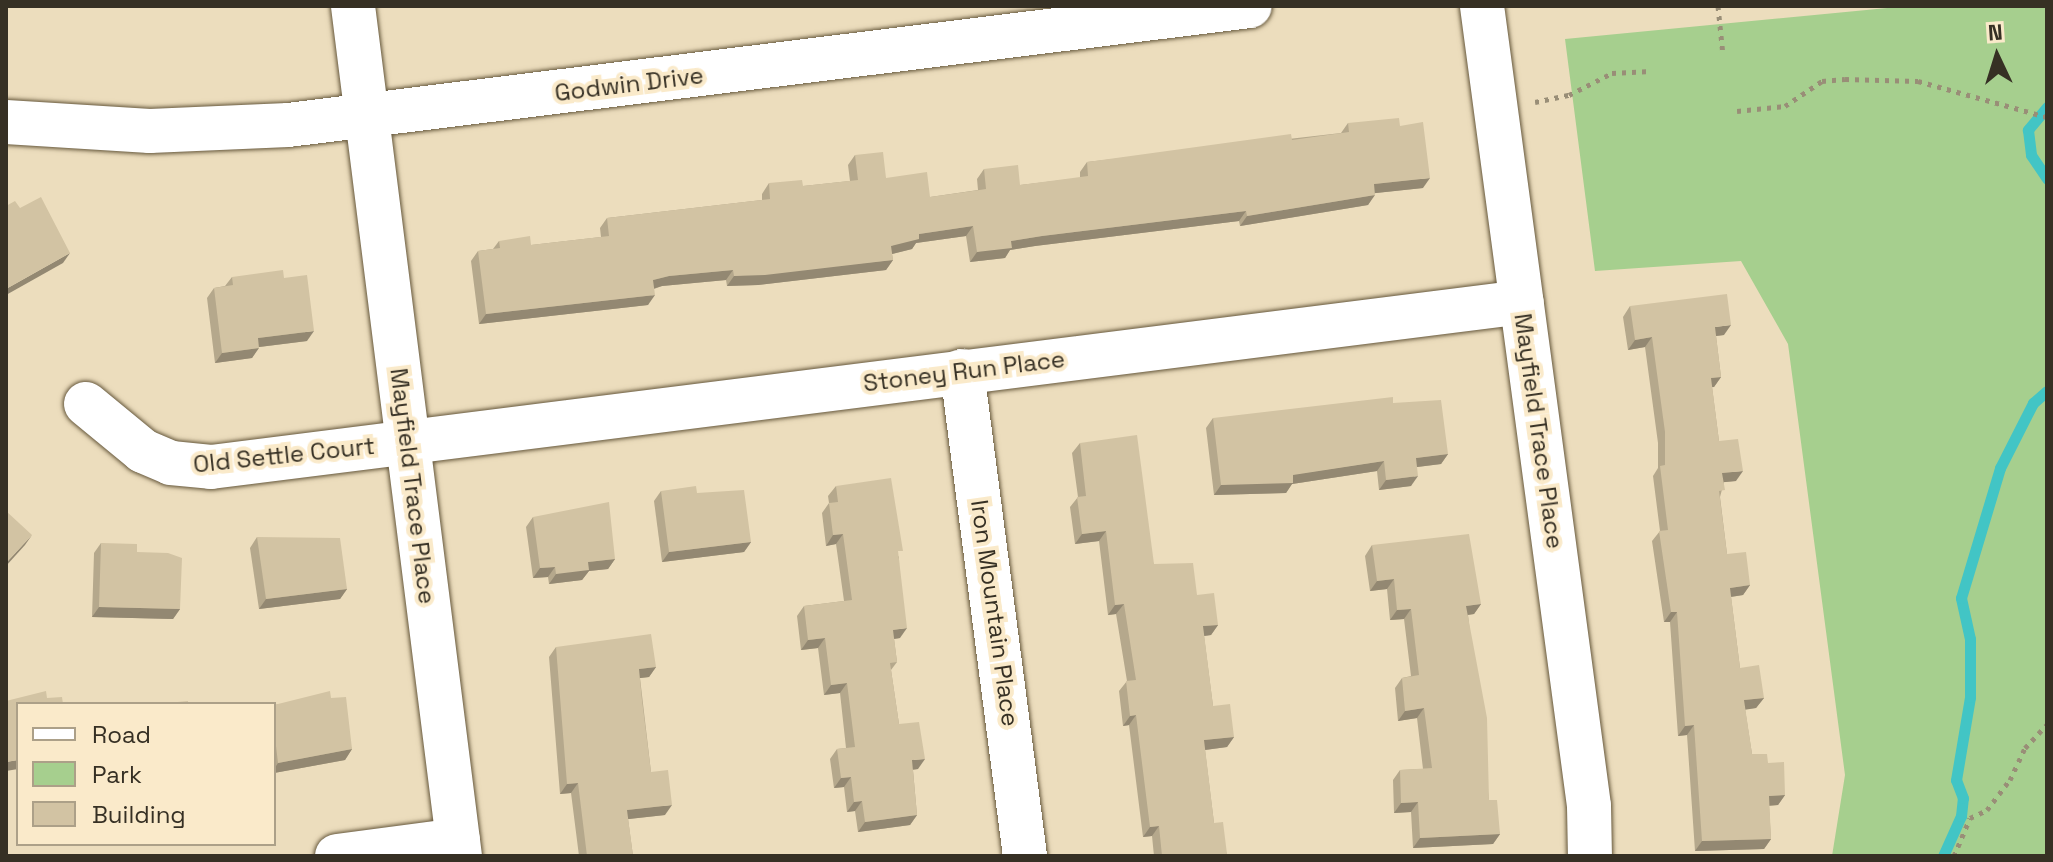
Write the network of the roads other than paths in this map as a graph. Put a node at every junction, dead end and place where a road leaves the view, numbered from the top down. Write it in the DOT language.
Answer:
graph roads {
  1 [pos="353,6"];
  2 [pos="1250,6"];
  3 [pos="1482,6"];
  4 [pos="365,117"];
  5 [pos="6,122"];
  6 [pos="1522,302"];
  7 [pos="962,371"];
  8 [pos="86,404"];
  9 [pos="407,442"];
  10 [pos="459,848"];
  11 [pos="337,856"];
  12 [pos="1025,856"];
  13 [pos="1590,856"];
  1 -- 4 [label="street, Mayfield Trace Place"];
  2 -- 4 [label="street, Godwin Drive"];
  3 -- 6 [label="street, Mayfield Trace Place"];
  4 -- 5 [label="street, Godwin Drive"];
  4 -- 9 [label="street, Mayfield Trace Place"];
  6 -- 7 [label="street, Stoney Run Place"];
  6 -- 13 [label="street, Mayfield Trace Place"];
  7 -- 9 [label="street, Stoney Run Place"];
  7 -- 12 [label="street, Iron Mountain Place"];
  8 -- 9 [label="street, Old Settle Court"];
  9 -- 10 [label="street, Mayfield Trace Place"];
  10 -- 11 [label="street"];
}
